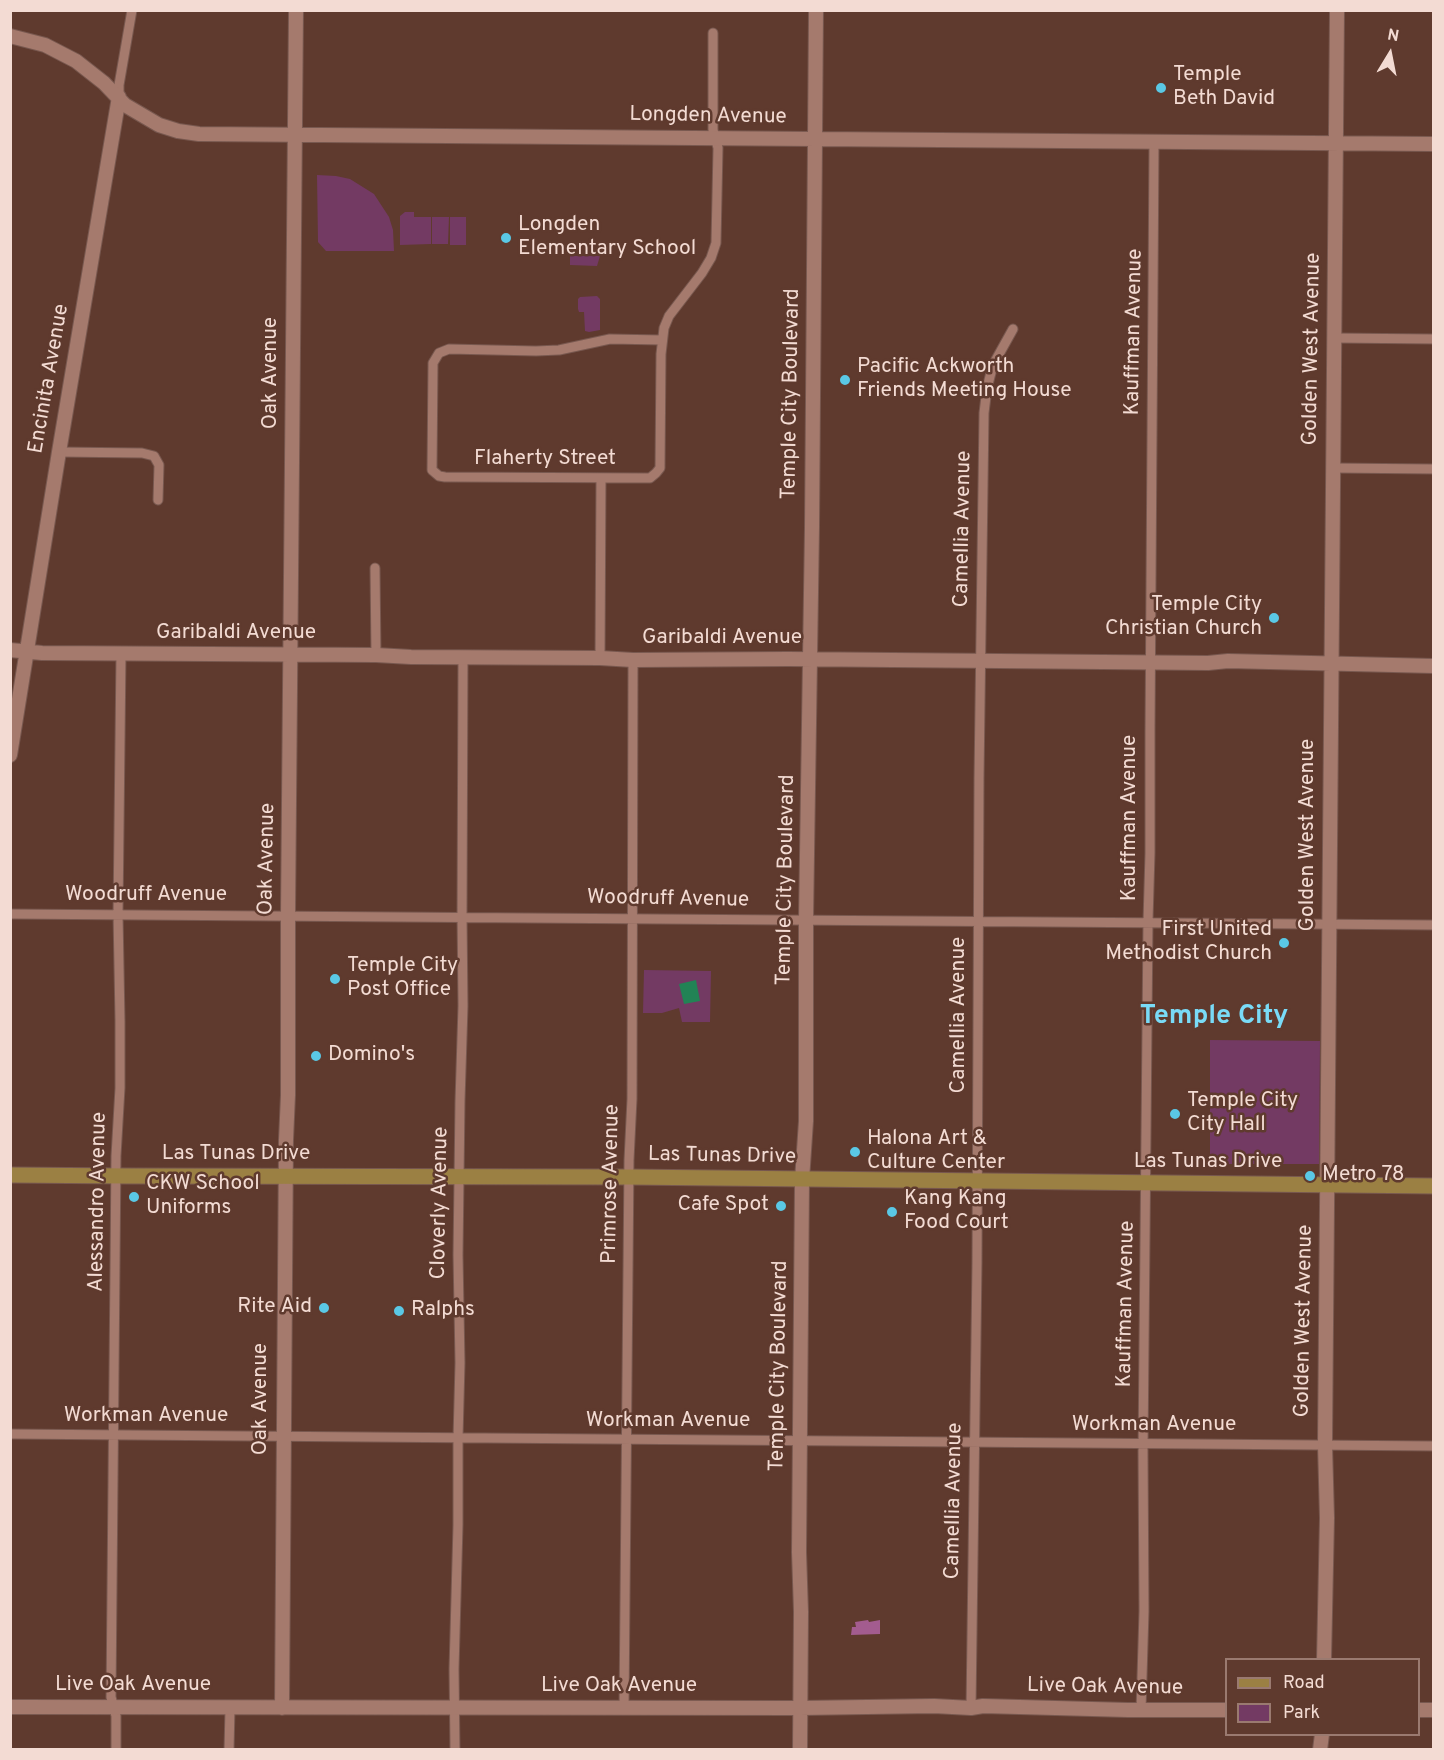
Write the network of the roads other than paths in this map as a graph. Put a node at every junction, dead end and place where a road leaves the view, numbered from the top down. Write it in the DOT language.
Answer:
graph roads {
  1 [pos="132,10"];
  2 [pos="296,10"];
  3 [pos="816,10"];
  4 [pos="1337,10"];
  5 [pos="713,33"];
  6 [pos="10,36"];
  7 [pos="119,98"];
  8 [pos="295,135"];
  9 [pos="715,138"];
  10 [pos="816,140"];
  11 [pos="1154,142"];
  12 [pos="1336,144"];
  13 [pos="1434,144"];
  14 [pos="1013,329"];
  15 [pos="1334,338"];
  16 [pos="1434,339"];
  17 [pos="662,340"];
  18 [pos="59,452"];
  19 [pos="1333,468"];
  20 [pos="1434,469"];
  21 [pos="601,478"];
  22 [pos="158,500"];
  23 [pos="375,568"];
  24 [pos="10,650"];
  25 [pos="28,652"];
  26 [pos="121,654"];
  27 [pos="290,655"];
  28 [pos="376,655"];
  29 [pos="463,657"];
  30 [pos="600,658"];
  31 [pos="633,660"];
  32 [pos="810,660"];
  33 [pos="981,661"];
  34 [pos="1150,663"];
  35 [pos="1332,663"];
  36 [pos="1434,666"];
  37 [pos="10,754"];
  38 [pos="10,914"];
  39 [pos="118,914"];
  40 [pos="288,915"];
  41 [pos="462,916"];
  42 [pos="631,917"];
  43 [pos="806,920"];
  44 [pos="1148,921"];
  45 [pos="978,922"];
  46 [pos="1329,924"];
  47 [pos="1434,925"];
  48 [pos="10,1175"];
  49 [pos="116,1176"];
  50 [pos="286,1176"];
  51 [pos="460,1176"];
  52 [pos="629,1177"];
  53 [pos="802,1180"];
  54 [pos="976,1181"];
  55 [pos="1146,1184"];
  56 [pos="1327,1185"];
  57 [pos="1434,1186"];
  58 [pos="10,1434"];
  59 [pos="113,1434"];
  60 [pos="283,1436"];
  61 [pos="458,1438"];
  62 [pos="626,1439"];
  63 [pos="800,1441"];
  64 [pos="974,1442"];
  65 [pos="1143,1443"];
  66 [pos="1325,1445"];
  67 [pos="1434,1446"];
  68 [pos="1324,1658"];
  69 [pos="10,1707"];
  70 [pos="113,1707"];
  71 [pos="230,1708"];
  72 [pos="282,1708"];
  73 [pos="455,1708"];
  74 [pos="624,1708"];
  75 [pos="800,1708"];
  76 [pos="971,1708"];
  77 [pos="1141,1710"];
  78 [pos="1225,1710"];
  79 [pos="116,1749"];
  80 [pos="229,1749"];
  81 [pos="455,1749"];
  82 [pos="800,1749"];
  1 -- 7 [label="street, Encinita Avenue"];
  2 -- 8 [label="street, Oak Avenue"];
  3 -- 10 [label="street, Temple City Boulevard"];
  4 -- 12 [label="street, Golden West Avenue"];
  5 -- 9 [label="street"];
  6 -- 7 [label="street, Longden Avenue"];
  7 -- 8 [label="street, Longden Avenue"];
  7 -- 18 [label="street, Encinita Avenue"];
  8 -- 9 [label="street, Longden Avenue"];
  8 -- 27 [label="street, Oak Avenue"];
  9 -- 10 [label="street, Longden Avenue"];
  9 -- 17 [label="street"];
  10 -- 11 [label="street, Longden Avenue"];
  10 -- 32 [label="street, Temple City Boulevard"];
  11 -- 12 [label="street, Longden Avenue"];
  11 -- 34 [label="street, Kauffman Avenue"];
  12 -- 13 [label="street, Longden Avenue"];
  12 -- 15 [label="street, Golden West Avenue"];
  14 -- 33 [label="street, Camellia Avenue"];
  15 -- 16 [label="street"];
  15 -- 19 [label="street, Golden West Avenue"];
  17 -- 21 [label="street, Flaherty Street"];
  17 -- 21 [label="street, Flaherty Street"];
  18 -- 22 [label="street"];
  18 -- 25 [label="street, Encinita Avenue"];
  19 -- 20 [label="street"];
  19 -- 35 [label="street, Golden West Avenue"];
  21 -- 30 [label="street"];
  23 -- 28 [label="street"];
  24 -- 25 [label="street, Garibaldi Avenue"];
  25 -- 26 [label="street, Garibaldi Avenue"];
  25 -- 37 [label="street, Encinita Avenue"];
  26 -- 27 [label="street, Garibaldi Avenue"];
  26 -- 39 [label="street, Alessandro Avenue"];
  27 -- 28 [label="street, Garibaldi Avenue"];
  27 -- 40 [label="street, Oak Avenue"];
  28 -- 29 [label="street, Garibaldi Avenue"];
  29 -- 30 [label="street, Garibaldi Avenue"];
  29 -- 41 [label="street, Cloverly Avenue"];
  30 -- 31 [label="street, Garibaldi Avenue"];
  31 -- 32 [label="street, Garibaldi Avenue"];
  31 -- 42 [label="street, Primrose Avenue"];
  32 -- 33 [label="street, Garibaldi Avenue"];
  32 -- 43 [label="street, Temple City Boulevard"];
  33 -- 34 [label="street, Garibaldi Avenue"];
  33 -- 45 [label="street, Camellia Avenue"];
  34 -- 35 [label="street, Garibaldi Avenue"];
  34 -- 44 [label="street, Kauffman Avenue"];
  35 -- 36 [label="street, Garibaldi Avenue"];
  35 -- 46 [label="street, Golden West Avenue"];
  38 -- 39 [label="street, Woodruff Avenue"];
  39 -- 40 [label="street, Woodruff Avenue"];
  39 -- 49 [label="street, Alessandro Avenue"];
  40 -- 41 [label="street, Woodruff Avenue"];
  40 -- 50 [label="street, Oak Avenue"];
  41 -- 42 [label="street, Woodruff Avenue"];
  41 -- 51 [label="street, Cloverly Avenue"];
  42 -- 43 [label="street, Woodruff Avenue"];
  42 -- 52 [label="street, Primrose Avenue"];
  43 -- 45 [label="street, Woodruff Avenue"];
  43 -- 53 [label="street, Temple City Boulevard"];
  44 -- 45 [label="street, Woodruff Avenue"];
  44 -- 46 [label="street, Woodruff Avenue"];
  44 -- 55 [label="street, Kauffman Avenue"];
  45 -- 54 [label="street, Camellia Avenue"];
  46 -- 47 [label="street, Woodruff Avenue"];
  46 -- 56 [label="street, Golden West Avenue"];
  48 -- 49 [label="main road, Las Tunas Drive"];
  49 -- 50 [label="main road, Las Tunas Drive"];
  49 -- 59 [label="street, Alessandro Avenue"];
  50 -- 51 [label="main road, Las Tunas Drive"];
  50 -- 60 [label="street, Oak Avenue"];
  51 -- 52 [label="main road, Las Tunas Drive"];
  51 -- 61 [label="street, Cloverly Avenue"];
  52 -- 53 [label="main road, Las Tunas Drive"];
  52 -- 62 [label="street, Primrose Avenue"];
  53 -- 54 [label="main road, Las Tunas Drive"];
  53 -- 63 [label="street, Temple City Boulevard"];
  54 -- 55 [label="main road, Las Tunas Drive"];
  54 -- 64 [label="street, Camellia Avenue"];
  55 -- 56 [label="main road, Las Tunas Drive"];
  55 -- 65 [label="street, Kauffman Avenue"];
  56 -- 57 [label="main road, Las Tunas Drive"];
  56 -- 66 [label="street, Golden West Avenue"];
  58 -- 59 [label="street, Workman Avenue"];
  59 -- 60 [label="street, Workman Avenue"];
  59 -- 70 [label="street, Alessandro Avenue"];
  60 -- 61 [label="street, Workman Avenue"];
  60 -- 72 [label="street, Oak Avenue"];
  61 -- 62 [label="street, Workman Avenue"];
  61 -- 73 [label="street, Cloverly Avenue"];
  62 -- 63 [label="street, Workman Avenue"];
  62 -- 74 [label="street, Primrose Avenue"];
  63 -- 64 [label="street, Workman Avenue"];
  63 -- 75 [label="street, Temple City Boulevard"];
  64 -- 65 [label="street, Workman Avenue"];
  64 -- 76 [label="street, Camellia Avenue"];
  65 -- 66 [label="street, Workman Avenue"];
  65 -- 77 [label="street, Kauffman Avenue"];
  66 -- 67 [label="street, Workman Avenue"];
  66 -- 68 [label="street, Golden West Avenue"];
  69 -- 70 [label="street, Live Oak Avenue"];
  70 -- 71 [label="street, Live Oak Avenue"];
  70 -- 79 [label="street, Alessandro Avenue"];
  71 -- 72 [label="street, Live Oak Avenue"];
  71 -- 80 [label="street"];
  72 -- 73 [label="street, Live Oak Avenue"];
  73 -- 74 [label="street, Live Oak Avenue"];
  73 -- 81 [label="street, Cloverly Avenue"];
  74 -- 75 [label="street, Live Oak Avenue"];
  75 -- 76 [label="street, Live Oak Avenue"];
  75 -- 82 [label="street, Temple City Boulevard"];
  76 -- 77 [label="street, Live Oak Avenue"];
  77 -- 78 [label="street, Live Oak Avenue"];
}
